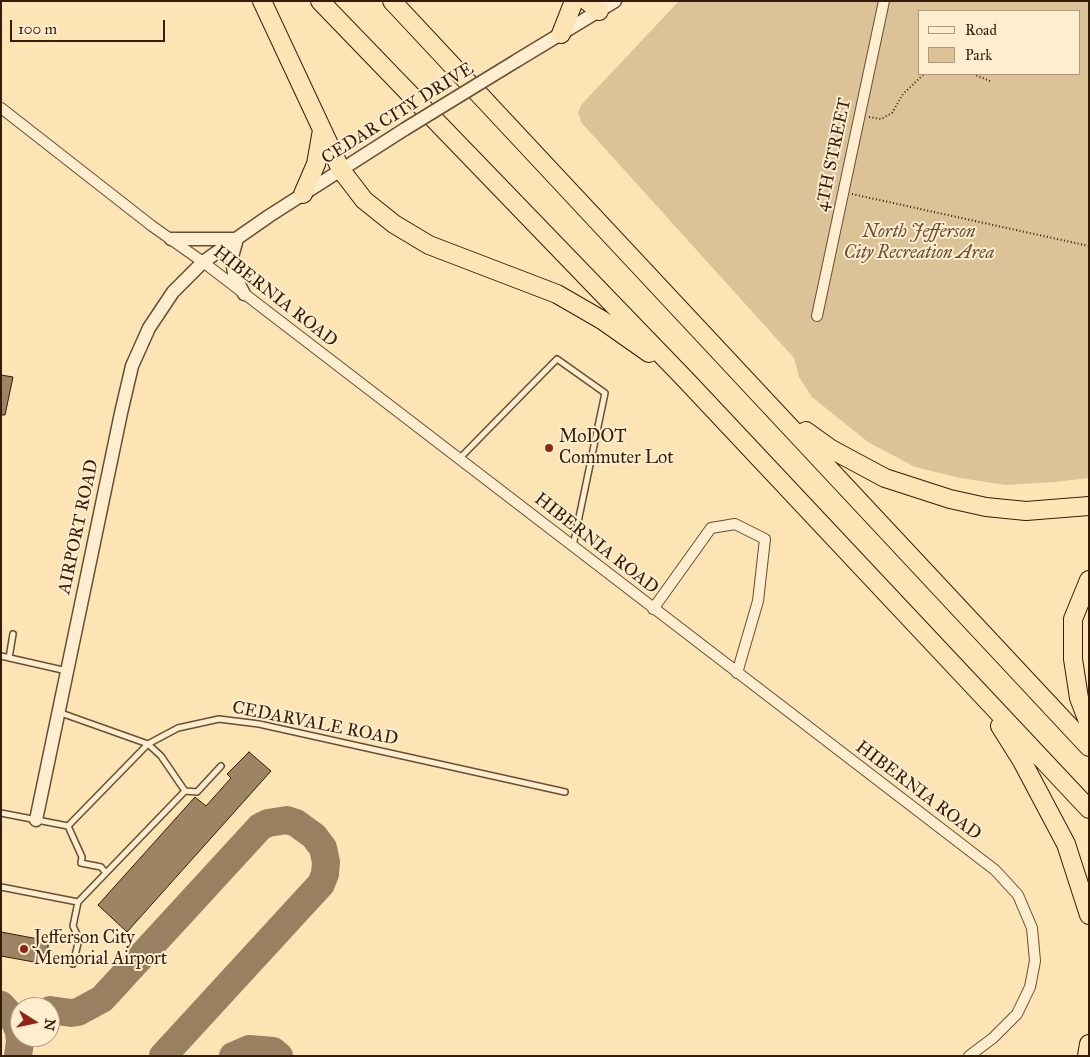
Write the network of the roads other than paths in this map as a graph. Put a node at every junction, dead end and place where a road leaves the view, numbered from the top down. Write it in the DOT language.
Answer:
graph roads {
  1 [pos="262,1"];
  2 [pos="320,1"];
  3 [pos="392,1"];
  4 [pos="409,1"];
  5 [pos="574,1"];
  6 [pos="615,1"];
  7 [pos="884,1"];
  8 [pos="595,5"];
  9 [pos="561,34"];
  10 [pos="431,42"];
  11 [pos="1,108"];
  12 [pos="322,129"];
  13 [pos="341,170"];
  14 [pos="304,194"];
  15 [pos="237,238"];
  16 [pos="171,239"];
  17 [pos="203,262"];
  18 [pos="244,294"];
  19 [pos="817,316"];
  20 [pos="685,379"];
  21 [pos="773,407"];
  22 [pos="458,459"];
  23 [pos="1089,506"];
  24 [pos="573,547"];
  25 [pos="1089,580"];
  26 [pos="653,608"];
  27 [pos="13,634"];
  28 [pos="1,656"];
  29 [pos="9,658"];
  30 [pos="67,671"];
  31 [pos="737,673"];
  32 [pos="977,689"];
  33 [pos="58,712"];
  34 [pos="1089,724"];
  35 [pos="148,744"];
  36 [pos="1089,747"];
  37 [pos="221,766"];
  38 [pos="185,791"];
  39 [pos="565,792"];
  40 [pos="1089,808"];
  41 [pos="1,813"];
  42 [pos="36,820"];
  43 [pos="68,826"];
  44 [pos="106,873"];
  45 [pos="1,887"];
  46 [pos="78,902"];
  47 [pos="1089,915"];
  48 [pos="73,964"];
  49 [pos="1089,1044"];
  50 [pos="969,1056"];
  51 [pos="1087,1056"];
  1 -- 12 [label="highway"];
  2 -- 20 [label="highway"];
  3 -- 10 [label="highway"];
  4 -- 10 [label="highway"];
  5 -- 9 [label="highway"];
  6 -- 8 [label="street, CEDAR CITY DRIVE"];
  7 -- 19 [label="street, 4TH STREET"];
  8 -- 9 [label="street, CEDAR CITY DRIVE"];
  9 -- 13 [label="street, CEDAR CITY DRIVE, bridge"];
  10 -- 21 [label="highway"];
  11 -- 16 [label="street, HIBERNIA ROAD"];
  12 -- 13 [label="highway"];
  12 -- 14 [label="highway"];
  13 -- 14 [label="street, CEDAR CITY DRIVE"];
  13 -- 20 [label="highway"];
  14 -- 15 [label="street, CEDAR CITY DRIVE"];
  15 -- 16 [label="street"];
  15 -- 17 [label="street, CEDAR CITY DRIVE"];
  15 -- 18 [label="street"];
  16 -- 17 [label="street, HIBERNIA ROAD"];
  17 -- 18 [label="street, HIBERNIA ROAD"];
  17 -- 30 [label="street, AIRPORT ROAD"];
  18 -- 22 [label="street, HIBERNIA ROAD"];
  20 -- 32 [label="highway"];
  21 -- 23 [label="highway"];
  21 -- 36 [label="highway"];
  22 -- 24 [label="street, HIBERNIA ROAD"];
  22 -- 24 [label="lane"];
  24 -- 26 [label="street, HIBERNIA ROAD"];
  25 -- 34 [label="highway"];
  26 -- 31 [label="street, HIBERNIA ROAD"];
  26 -- 31 [label="street"];
  27 -- 29 [label="lane"];
  28 -- 29 [label="lane"];
  29 -- 30 [label="lane"];
  30 -- 33 [label="street, AIRPORT ROAD"];
  31 -- 50 [label="street, HIBERNIA ROAD"];
  32 -- 40 [label="highway"];
  32 -- 47 [label="highway"];
  33 -- 35 [label="lane"];
  33 -- 42 [label="street, AIRPORT ROAD"];
  35 -- 38 [label="lane"];
  35 -- 39 [label="lane, CEDARVALE ROAD"];
  35 -- 43 [label="lane, CEDARVALE ROAD"];
  37 -- 38 [label="lane"];
  38 -- 44 [label="lane"];
  41 -- 42 [label="lane"];
  42 -- 43 [label="lane"];
  43 -- 44 [label="lane"];
  44 -- 46 [label="lane"];
  45 -- 46 [label="lane"];
  46 -- 48 [label="lane"];
  49 -- 51 [label="highway"];
}
